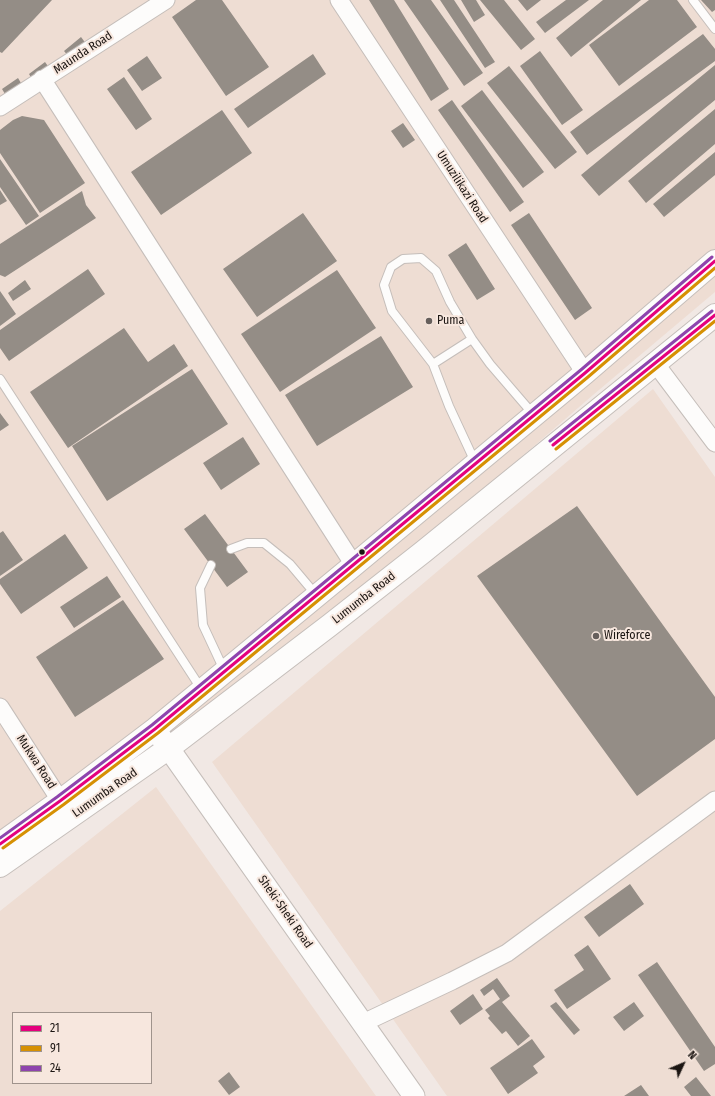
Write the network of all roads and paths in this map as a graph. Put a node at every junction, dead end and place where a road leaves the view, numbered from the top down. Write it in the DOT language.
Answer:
graph roads {
  1 [pos="166,0"];
  2 [pos="339,0"];
  3 [pos="693,0"];
  4 [pos="715,29"];
  5 [pos="42,79"];
  6 [pos="0,107"];
  7 [pos="715,261"];
  8 [pos="715,314"];
  9 [pos="472,339"];
  10 [pos="655,363"];
  11 [pos="433,364"];
  12 [pos="584,373"];
  13 [pos="0,379"];
  14 [pos="534,415"];
  15 [pos="715,443"];
  16 [pos="476,463"];
  17 [pos="231,548"];
  18 [pos="211,565"];
  19 [pos="354,566"];
  20 [pos="317,596"];
  21 [pos="224,671"];
  22 [pos="202,690"];
  23 [pos="0,707"];
  24 [pos="155,729"];
  25 [pos="169,748"];
  26 [pos="715,800"];
  27 [pos="66,809"];
  28 [pos="0,844"];
  29 [pos="0,866"];
  30 [pos="363,1023"];
  31 [pos="414,1096"];
  1 -- 5 [label="street, Maunda Road"];
  2 -- 12 [label="street, Umuzilikazi Road"];
  3 -- 4 [label="lane"];
  5 -- 6 [label="street, Maunda Road"];
  5 -- 19 [label="street"];
  7 -- 12 [label="main road, Lumumba Road"];
  8 -- 10 [label="main road, Lumumba Road"];
  9 -- 11 [label="lane"];
  9 -- 11 [label="lane"];
  9 -- 14 [label="lane"];
  10 -- 15 [label="street"];
  10 -- 25 [label="main road, Lumumba Road"];
  11 -- 16 [label="lane"];
  12 -- 14 [label="main road, Lumumba Road"];
  13 -- 22 [label="lane"];
  14 -- 16 [label="main road, Lumumba Road"];
  16 -- 19 [label="main road, Lumumba Road"];
  17 -- 20 [label="lane"];
  18 -- 21 [label="lane"];
  19 -- 20 [label="main road, Lumumba Road"];
  20 -- 21 [label="main road, Lumumba Road"];
  21 -- 22 [label="main road, Lumumba Road"];
  22 -- 24 [label="main road, Lumumba Road"];
  23 -- 27 [label="street, Mukwa Road"];
  24 -- 25 [label="street, Sheki-Sheki Road"];
  24 -- 27 [label="main road, Lumumba Road"];
  25 -- 27 [label="main road, Lumumba Road"];
  25 -- 30 [label="street, Sheki-Sheki Road"];
  26 -- 30 [label="street"];
  27 -- 28 [label="main road, Lumumba Road"];
  27 -- 29 [label="main road, Lumumba Road"];
  30 -- 31 [label="street, Sheki-Sheki Road"];
}
